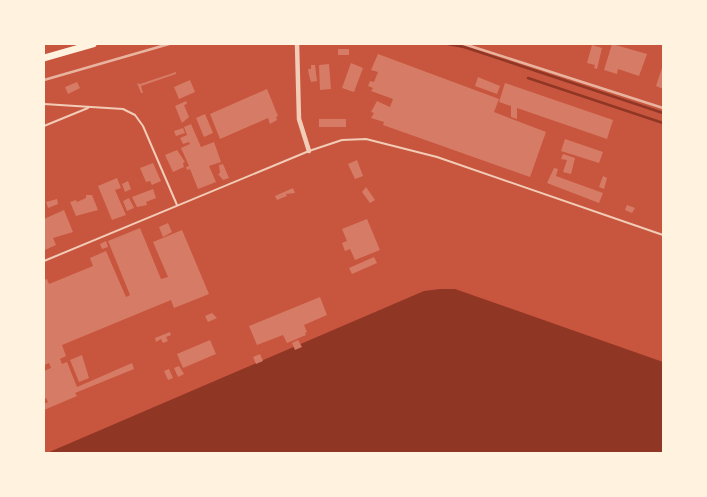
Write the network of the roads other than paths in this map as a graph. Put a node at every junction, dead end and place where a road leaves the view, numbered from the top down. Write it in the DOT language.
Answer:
graph roads {
  1 [pos="93,44"];
  2 [pos="297,44"];
  3 [pos="44,58"];
  4 [pos="44,104"];
  5 [pos="90,108"];
  6 [pos="44,126"];
  7 [pos="309,151"];
  8 [pos="177,206"];
  9 [pos="663,235"];
  10 [pos="44,261"];
  1 -- 3 [label="highway"];
  2 -- 7 [label="street"];
  4 -- 5 [label="lane"];
  5 -- 6 [label="lane"];
  5 -- 8 [label="lane"];
  7 -- 8 [label="lane"];
  7 -- 9 [label="lane"];
  8 -- 10 [label="lane"];
}
